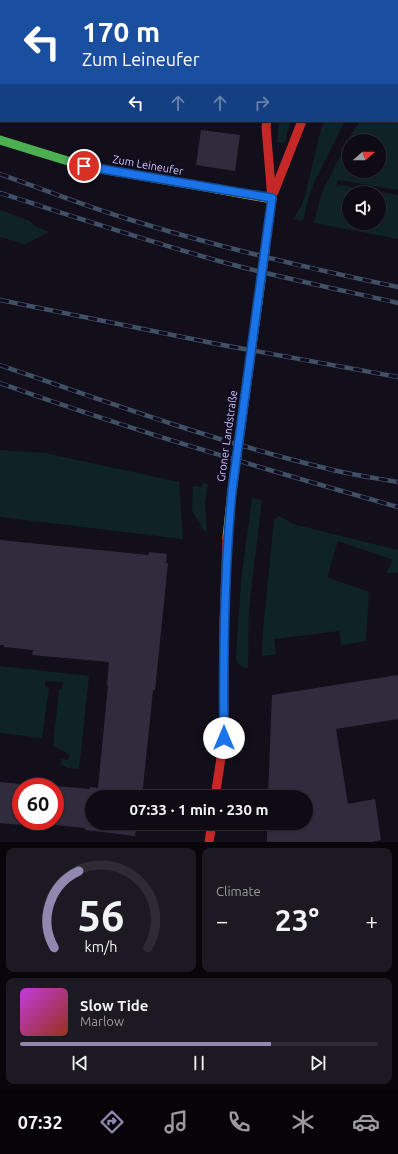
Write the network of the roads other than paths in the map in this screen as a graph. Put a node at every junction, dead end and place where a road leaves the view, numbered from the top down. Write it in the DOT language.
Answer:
graph roads {
  1 [pos="267,122"];
  2 [pos="302,122"];
  3 [pos="0,140"];
  4 [pos="272,198"];
  5 [pos="216,790"];
  6 [pos="211,830"];
  7 [pos="209,842"];
  1 -- 4 [label="main road, Groner Landstraße"];
  2 -- 4 [label="main road, Groner Landstraße"];
  3 -- 4 [label="main road, Zum Leineufer"];
  4 -- 5 [label="main road, Groner Landstraße"];
  6 -- 7 [label="main road"];
}
